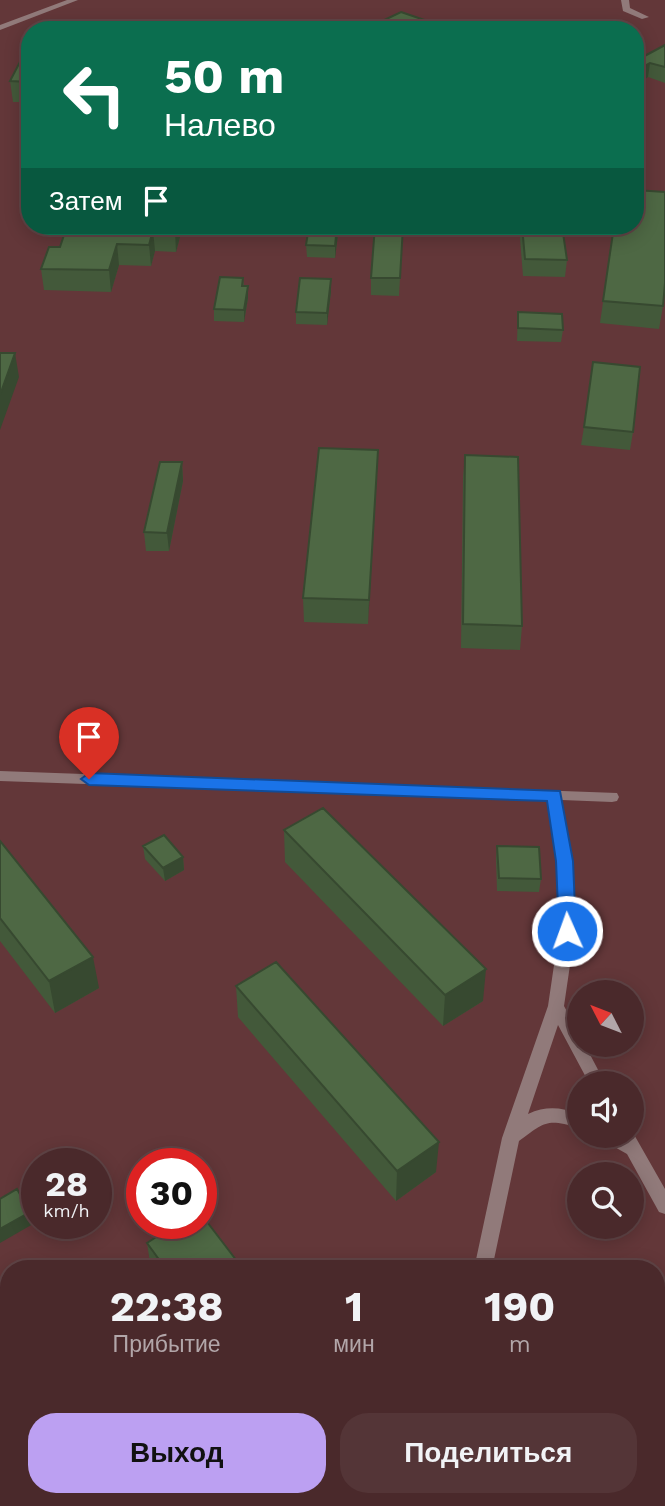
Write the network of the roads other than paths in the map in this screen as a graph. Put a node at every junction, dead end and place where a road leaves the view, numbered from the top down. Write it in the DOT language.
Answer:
graph roads {
  1 [pos="74,0"];
  2 [pos="625,0"];
  3 [pos="645,17"];
  4 [pos="0,28"];
  5 [pos="0,776"];
  6 [pos="554,795"];
  7 [pos="612,797"];
  8 [pos="556,1006"];
  9 [pos="591,1071"];
  10 [pos="567,1118"];
  11 [pos="511,1138"];
  12 [pos="632,1148"];
  13 [pos="665,1206"];
  14 [pos="485,1260"];
  1 -- 4 [label="street"];
  2 -- 3 [label="street"];
  5 -- 6 [label="street"];
  6 -- 7 [label="street"];
  6 -- 8 [label="street"];
  8 -- 9 [label="street"];
  8 -- 11 [label="street"];
  10 -- 11 [label="street"];
  11 -- 14 [label="street"];
  12 -- 13 [label="street"];
}
